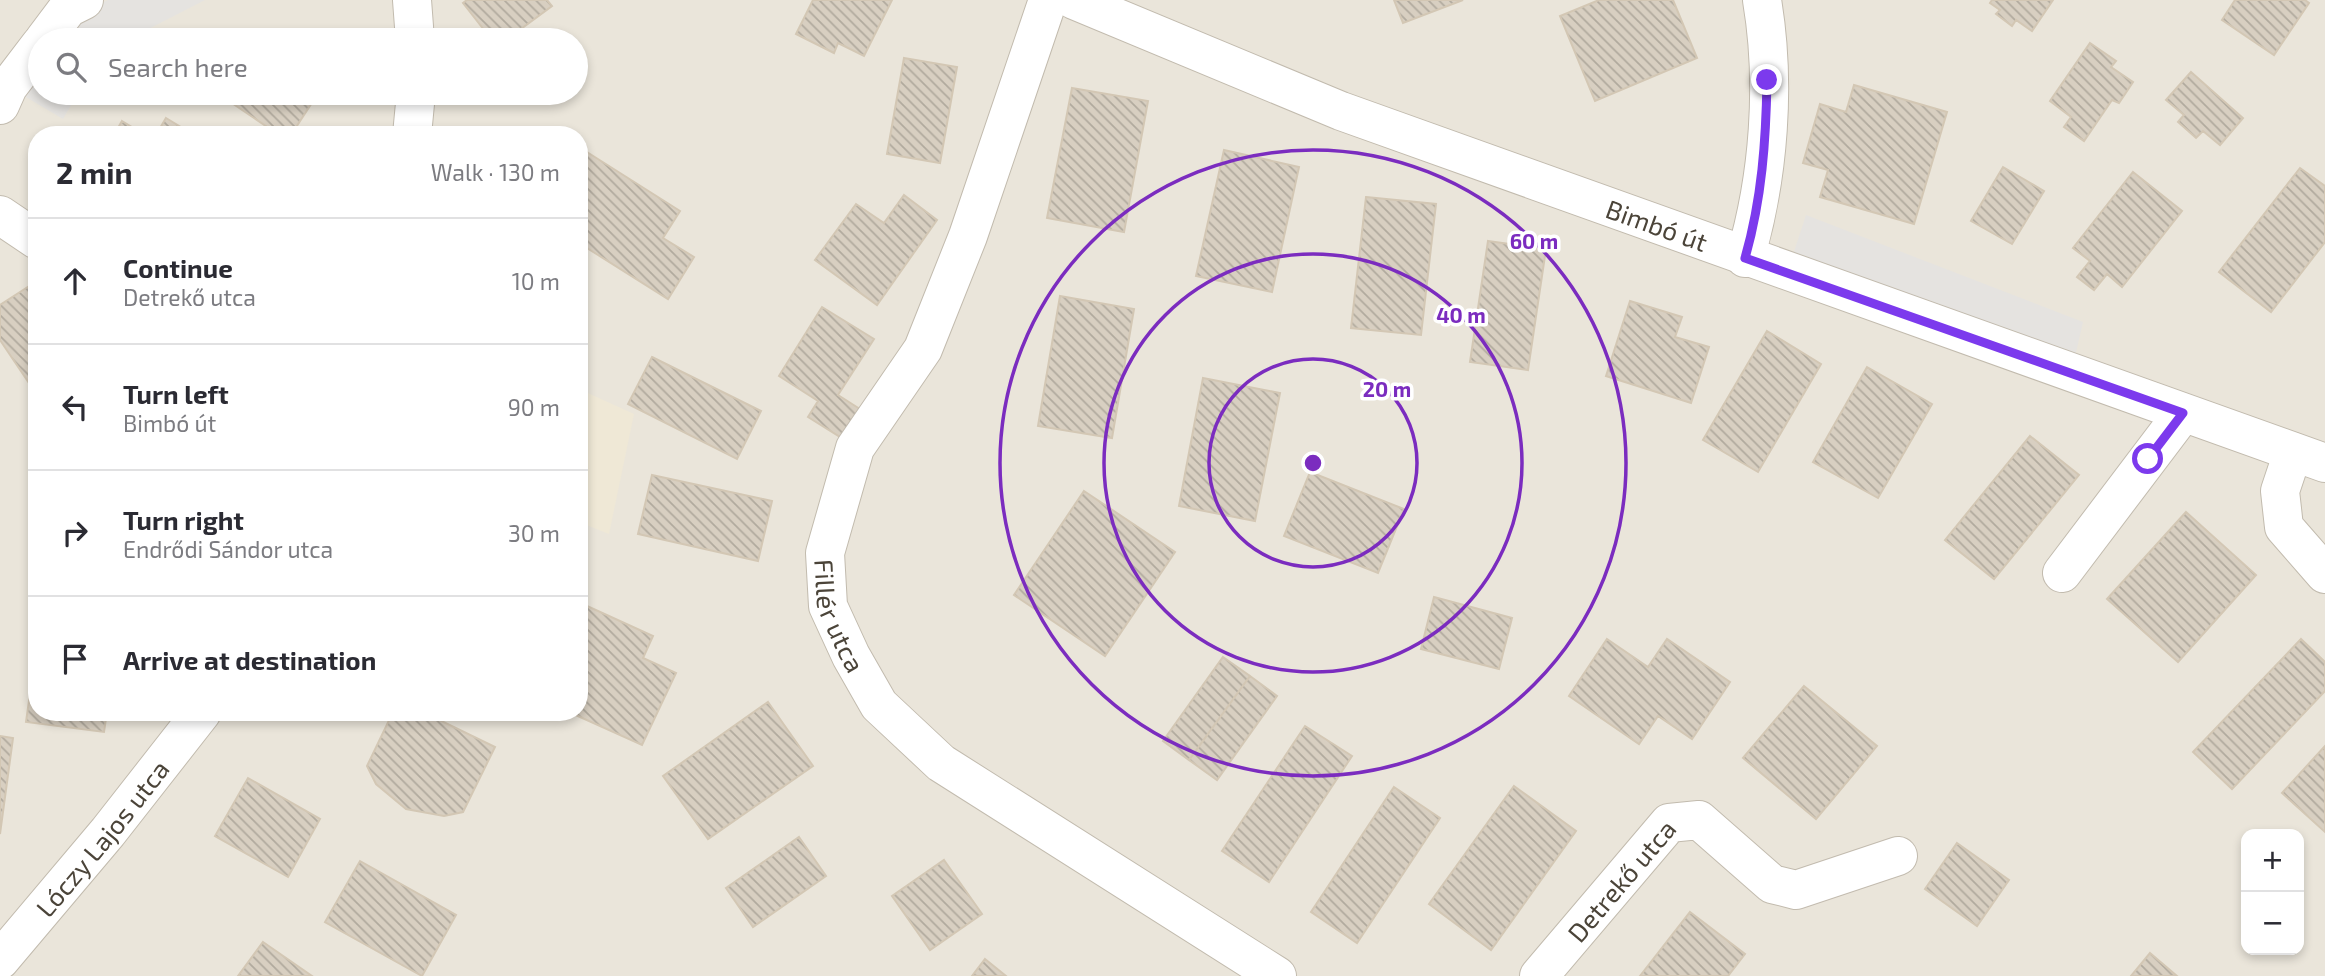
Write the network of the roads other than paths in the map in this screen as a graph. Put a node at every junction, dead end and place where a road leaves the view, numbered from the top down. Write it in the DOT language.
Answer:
graph roads {
  1 [pos="412,0"];
  2 [pos="1048,0"];
  3 [pos="1074,0"];
  4 [pos="1762,0"];
  5 [pos="67,3"];
  6 [pos="51,28"];
  7 [pos="414,28"];
  8 [pos="28,61"];
  9 [pos="0,105"];
  10 [pos="415,105"];
  11 [pos="413,126"];
  12 [pos="0,215"];
  13 [pos="28,234"];
  14 [pos="1745,258"];
  15 [pos="2183,413"];
  16 [pos="2309,457"];
  17 [pos="2063,573"];
  18 [pos="2325,574"];
  19 [pos="195,721"];
  20 [pos="1898,856"];
  21 [pos="0,960"];
  22 [pos="1277,976"];
  23 [pos="1539,976"];
  1 -- 7 [label="street"];
  2 -- 22 [label="street, Fillér utca"];
  3 -- 14 [label="street, Bimbó út"];
  4 -- 14 [label="street"];
  5 -- 6 [label="street"];
  8 -- 9 [label="street"];
  10 -- 11 [label="street"];
  12 -- 13 [label="street"];
  14 -- 15 [label="street, Bimbó út"];
  15 -- 16 [label="street, Bimbó út"];
  15 -- 17 [label="street"];
  16 -- 18 [label="street"];
  19 -- 21 [label="street, Lóczy Lajos utca"];
  20 -- 23 [label="street, Detrekő utca"];
}
